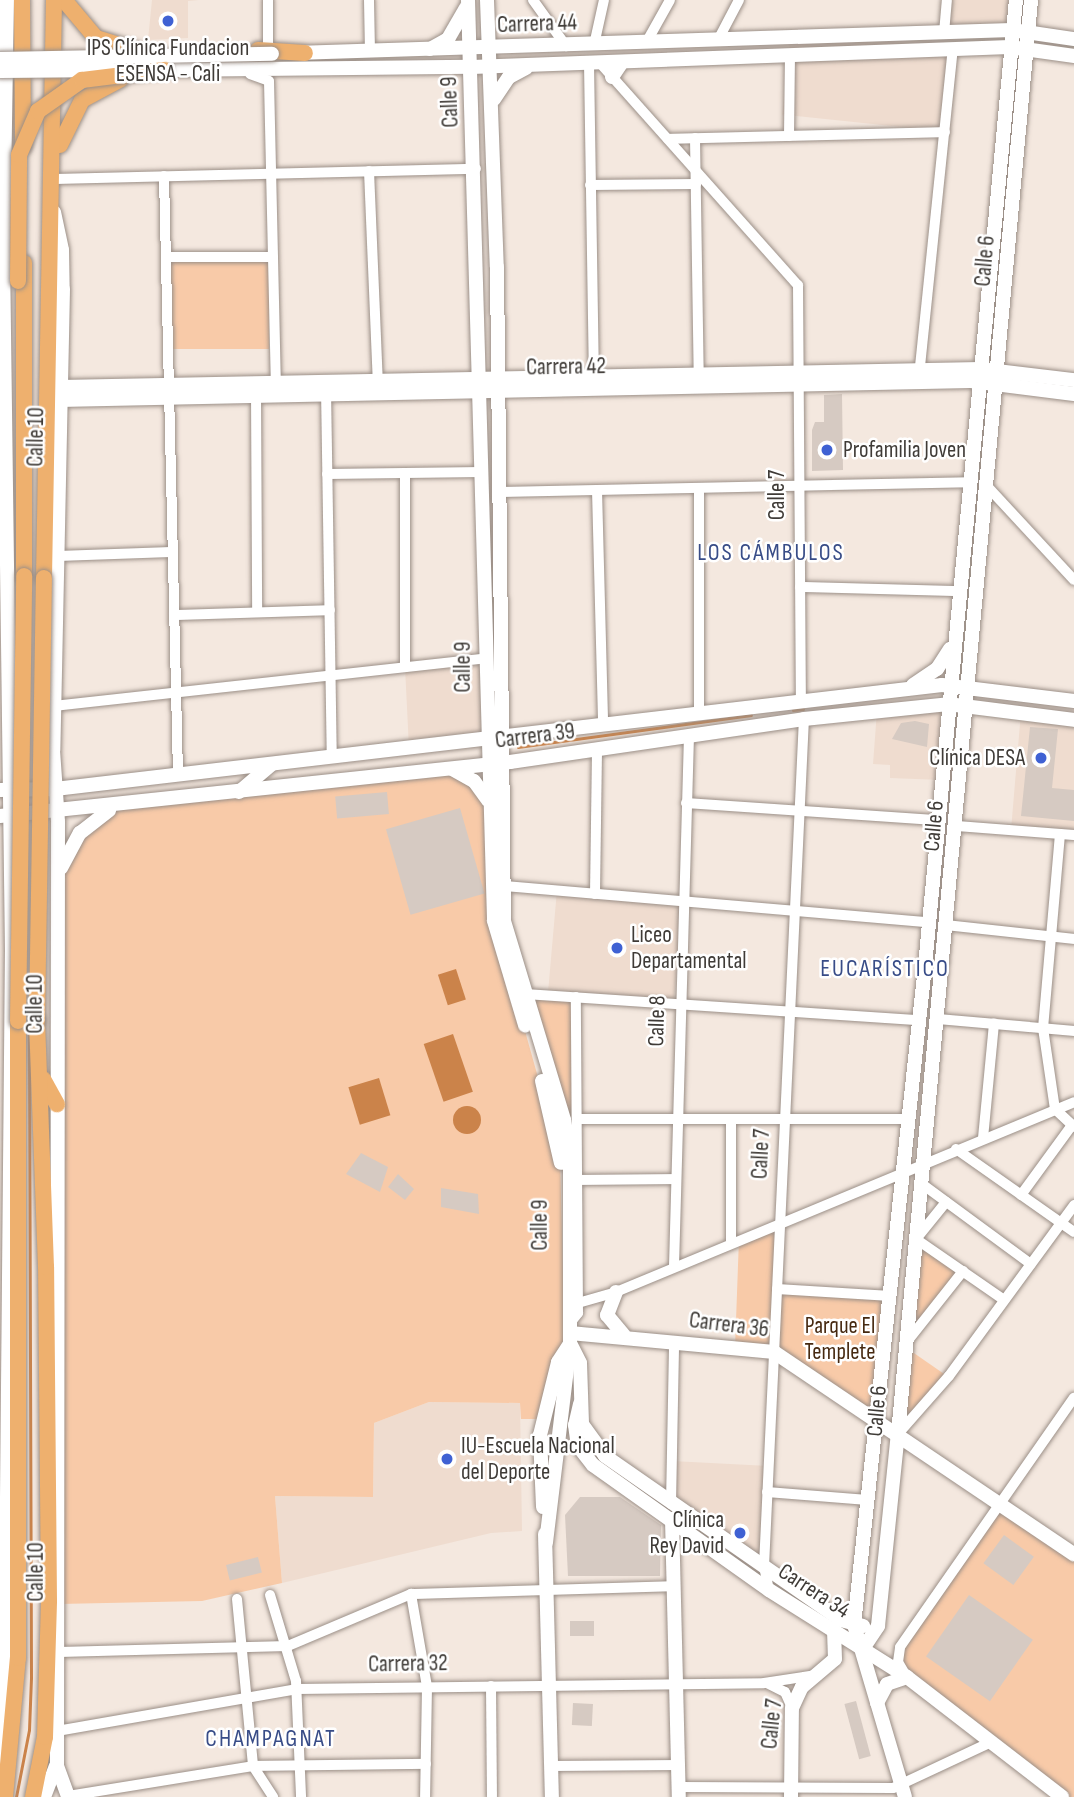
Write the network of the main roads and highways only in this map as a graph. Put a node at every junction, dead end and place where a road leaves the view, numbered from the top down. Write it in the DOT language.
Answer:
graph roads {
  1 [pos="7,0"];
  2 [pos="22,0"];
  3 [pos="54,0"];
  4 [pos="64,0"];
  5 [pos="467,0"];
  6 [pos="487,0"];
  7 [pos="1016,0"];
  8 [pos="1031,3"];
  9 [pos="0,20"];
  10 [pos="1012,30"];
  11 [pos="1028,32"];
  12 [pos="1049,36"];
  13 [pos="827,37"];
  14 [pos="1074,39"];
  15 [pos="674,42"];
  16 [pos="1010,47"];
  17 [pos="490,48"];
  18 [pos="979,48"];
  19 [pos="1026,48"];
  20 [pos="471,49"];
  21 [pos="428,50"];
  22 [pos="305,53"];
  23 [pos="790,55"];
  24 [pos="1074,55"];
  25 [pos="0,59"];
  26 [pos="693,59"];
  27 [pos="622,62"];
  28 [pos="271,63"];
  29 [pos="538,65"];
  30 [pos="491,66"];
  31 [pos="472,67"];
  32 [pos="164,70"];
  33 [pos="0,71"];
  34 [pos="136,77"];
  35 [pos="612,77"];
  36 [pos="1007,80"];
  37 [pos="492,104"];
  38 [pos="0,130"];
  39 [pos="5,149"];
  40 [pos="55,179"];
  41 [pos="54,211"];
  42 [pos="478,223"];
  43 [pos="496,250"];
  44 [pos="2,251"];
  45 [pos="497,267"];
  46 [pos="479,296"];
  47 [pos="979,375"];
  48 [pos="998,377"];
  49 [pos="1074,380"];
  50 [pos="481,386"];
  51 [pos="498,386"];
  52 [pos="59,394"];
  53 [pos="1074,394"];
  54 [pos="990,455"];
  55 [pos="4,476"];
  56 [pos="968,486"];
  57 [pos="52,521"];
  58 [pos="984,529"];
  59 [pos="24,530"];
  60 [pos="2,538"];
  61 [pos="3,607"];
  62 [pos="954,638"];
  63 [pos="950,684"];
  64 [pos="969,685"];
  65 [pos="898,689"];
  66 [pos="1071,700"];
  67 [pos="948,704"];
  68 [pos="759,705"];
  69 [pos="968,705"];
  70 [pos="1074,714"];
  71 [pos="1074,720"];
  72 [pos="777,723"];
  73 [pos="495,738"];
  74 [pos="9,747"];
  75 [pos="53,750"];
  76 [pos="272,764"];
  77 [pos="494,764"];
  78 [pos="451,768"];
  79 [pos="55,789"];
  80 [pos="5,790"];
  81 [pos="239,792"];
  82 [pos="489,803"];
  83 [pos="120,806"];
  84 [pos="57,813"];
  85 [pos="39,814"];
  86 [pos="5,816"];
  87 [pos="0,837"];
  88 [pos="8,872"];
  89 [pos="952,873"];
  90 [pos="58,894"];
  91 [pos="931,897"];
  92 [pos="6,952"];
  93 [pos="925,966"];
  94 [pos="940,994"];
  95 [pos="9,1021"];
  96 [pos="18,1058"];
  97 [pos="42,1077"];
  98 [pos="547,1082"];
  99 [pos="6,1098"];
  100 [pos="57,1104"];
  101 [pos="4,1164"];
  102 [pos="5,1233"];
  103 [pos="57,1240"];
  104 [pos="46,1267"];
  105 [pos="616,1292"];
  106 [pos="4,1298"];
  107 [pos="570,1333"];
  108 [pos="625,1336"];
  109 [pos="4,1368"];
  110 [pos="4,1390"];
  111 [pos="580,1404"];
  112 [pos="878,1420"];
  113 [pos="898,1434"];
  114 [pos="671,1504"];
  115 [pos="672,1524"];
  116 [pos="1074,1554"];
  117 [pos="3,1562"];
  118 [pos="54,1590"];
  119 [pos="854,1625"];
  120 [pos="878,1626"];
  121 [pos="834,1632"];
  122 [pos="862,1650"];
  123 [pos="54,1653"];
  124 [pos="12,1656"];
  125 [pos="907,1677"];
  126 [pos="877,1704"];
  127 [pos="3,1718"];
  128 [pos="0,1765"];
  129 [pos="57,1766"];
  130 [pos="904,1791"];
  131 [pos="679,1792"];
  132 [pos="790,1792"];
  133 [pos="5,1797"];
  134 [pos="33,1797"];
  135 [pos="44,1797"];
  136 [pos="68,1797"];
  137 [pos="552,1797"];
  138 [pos="1062,1797"];
  1 -- 9 [label="main road"];
  1 -- 39 [label="main road, Calle 10"];
  2 -- 59 [label="main road, Calle 10"];
  3 -- 40 [label="main road, Calle 10"];
  4 -- 28 [label="main road"];
  5 -- 20 [label="main road, Calle 9"];
  5 -- 21 [label="main road"];
  6 -- 17 [label="main road, Calle 9"];
  7 -- 10 [label="main road, Calle 6"];
  8 -- 11 [label="main road, Calle 6"];
  8 -- 12 [label="main road"];
  10 -- 11 [label="main road, Carrera 44"];
  10 -- 13 [label="main road, Carrera 44"];
  10 -- 16 [label="main road, Calle 6"];
  11 -- 12 [label="main road, Carrera 44"];
  11 -- 19 [label="main road, Calle 6"];
  12 -- 14 [label="main road, Carrera 44"];
  13 -- 15 [label="main road, Carrera 44"];
  13 -- 23 [label="main road"];
  15 -- 17 [label="main road, Carrera 44"];
  15 -- 26 [label="main road"];
  16 -- 18 [label="main road, Carrera 44"];
  16 -- 19 [label="main road, Carrera 44"];
  16 -- 36 [label="main road, Calle 6"];
  17 -- 20 [label="main road, Carrera 44"];
  17 -- 30 [label="main road, Calle 9"];
  18 -- 23 [label="main road, Carrera 44"];
  18 -- 36 [label="main road"];
  19 -- 24 [label="main road, Carrera 44"];
  19 -- 48 [label="main road, Calle 6"];
  20 -- 21 [label="main road, Carrera 44"];
  20 -- 31 [label="main road, Calle 9"];
  21 -- 22 [label="main road, Carrera 44"];
  22 -- 28 [label="main road"];
  23 -- 26 [label="main road, Carrera 44"];
  25 -- 28 [label="main road, bridge"];
  26 -- 27 [label="main road, Carrera 44"];
  27 -- 29 [label="main road, Carrera 44"];
  27 -- 35 [label="main road"];
  28 -- 31 [label="main road, Carrera 44"];
  28 -- 32 [label="main road"];
  29 -- 30 [label="main road, Carrera 44"];
  29 -- 37 [label="main road"];
  30 -- 31 [label="main road, Carrera 44"];
  30 -- 37 [label="main road, Calle 9"];
  31 -- 42 [label="main road, Calle 9"];
  32 -- 33 [label="main road, bridge"];
  32 -- 59 [label="main road, bridge"];
  34 -- 40 [label="main road"];
  36 -- 47 [label="main road, Calle 6"];
  37 -- 43 [label="main road, Calle 9"];
  38 -- 39 [label="main road"];
  39 -- 44 [label="main road, Calle 10"];
  40 -- 41 [label="main road, Calle 10"];
  41 -- 52 [label="main road, Calle 10"];
  41 -- 57 [label="main road, Calle 10"];
  42 -- 43 [label="main road"];
  42 -- 46 [label="main road, Calle 9"];
  43 -- 45 [label="main road, Calle 9"];
  44 -- 55 [label="main road, Calle 10"];
  45 -- 46 [label="main road"];
  45 -- 51 [label="main road, Calle 9"];
  46 -- 50 [label="main road, Calle 9"];
  47 -- 48 [label="main road, Carrera 42"];
  47 -- 51 [label="main road, Carrera 42"];
  47 -- 56 [label="main road, Calle 6"];
  48 -- 49 [label="main road, Carrera 42"];
  48 -- 53 [label="main road, Carrera 42"];
  48 -- 54 [label="main road, Calle 6"];
  50 -- 51 [label="main road, Carrera 42"];
  50 -- 52 [label="main road, Carrera 42"];
  50 -- 73 [label="main road, Calle 9"];
  51 -- 73 [label="main road, Calle 9"];
  52 -- 57 [label="main road, Calle 10"];
  54 -- 56 [label="main road"];
  54 -- 58 [label="main road, Calle 6"];
  55 -- 60 [label="main road, Calle 10"];
  56 -- 58 [label="main road"];
  56 -- 62 [label="main road, Calle 6"];
  57 -- 75 [label="main road, Calle 10"];
  57 -- 97 [label="main road, Calle 10, bridge"];
  58 -- 64 [label="main road, Calle 6"];
  59 -- 95 [label="main road, Calle 10, bridge"];
  60 -- 61 [label="main road, Calle 10"];
  61 -- 74 [label="main road, Calle 10"];
  62 -- 63 [label="main road, Calle 6"];
  62 -- 65 [label="main road"];
  63 -- 64 [label="main road, Carrera 39"];
  63 -- 65 [label="main road, Carrera 39"];
  63 -- 67 [label="main road, Calle 6"];
  64 -- 66 [label="main road, Carrera 39"];
  64 -- 69 [label="main road, Calle 6"];
  65 -- 68 [label="main road, Carrera 39"];
  66 -- 70 [label="main road"];
  67 -- 69 [label="main road, Carrera 39"];
  67 -- 72 [label="main road, Carrera 39"];
  67 -- 91 [label="main road, Calle 6"];
  68 -- 72 [label="main road"];
  68 -- 73 [label="main road, Carrera 39"];
  69 -- 71 [label="main road, Carrera 39"];
  69 -- 89 [label="main road, Calle 6"];
  72 -- 77 [label="main road, Carrera 39"];
  73 -- 76 [label="main road, Carrera 39"];
  73 -- 77 [label="main road, Calle 9"];
  74 -- 75 [label="main road"];
  74 -- 80 [label="main road, Calle 10"];
  75 -- 79 [label="main road, Calle 10"];
  76 -- 79 [label="main road, Carrera 39"];
  76 -- 81 [label="main road"];
  77 -- 78 [label="main road, Carrera 39"];
  77 -- 82 [label="main road, Calle 9"];
  77 -- 98 [label="main road, Calle 9"];
  78 -- 81 [label="main road, Carrera 39"];
  78 -- 82 [label="main road"];
  79 -- 80 [label="main road, Carrera 39"];
  79 -- 84 [label="main road, Calle 10"];
  80 -- 85 [label="main road"];
  80 -- 86 [label="main road, Calle 10"];
  81 -- 83 [label="main road, Carrera 39"];
  82 -- 98 [label="main road, Calle 9"];
  83 -- 84 [label="main road, Carrera 39"];
  83 -- 90 [label="main road"];
  84 -- 85 [label="main road, Carrera 39"];
  84 -- 90 [label="main road, Calle 10"];
  85 -- 86 [label="main road, Carrera 39"];
  86 -- 88 [label="main road, Calle 10"];
  87 -- 88 [label="main road"];
  88 -- 90 [label="main road"];
  88 -- 92 [label="main road, Calle 10"];
  89 -- 91 [label="main road"];
  89 -- 94 [label="main road, Calle 6"];
  90 -- 100 [label="main road, Calle 10"];
  91 -- 93 [label="main road, Calle 6"];
  92 -- 95 [label="main road, Calle 10"];
  93 -- 94 [label="main road"];
  93 -- 112 [label="main road, Calle 6"];
  94 -- 113 [label="main road, Calle 6"];
  95 -- 96 [label="main road, Calle 10"];
  95 -- 99 [label="main road, Calle 10"];
  96 -- 99 [label="main road"];
  96 -- 124 [label="main road, Calle 10"];
  97 -- 100 [label="main road"];
  97 -- 104 [label="main road, Calle 10"];
  98 -- 107 [label="main road, Calle 9"];
  99 -- 101 [label="main road, Calle 10"];
  100 -- 103 [label="main road, Calle 10"];
  101 -- 102 [label="main road, Calle 10"];
  102 -- 106 [label="main road, Calle 10"];
  103 -- 104 [label="main road"];
  103 -- 118 [label="main road, Calle 10"];
  104 -- 118 [label="main road, Calle 10"];
  105 -- 108 [label="main road"];
  106 -- 109 [label="main road, Calle 10"];
  107 -- 108 [label="main road, Carrera 36"];
  107 -- 111 [label="main road, Carrera 34"];
  107 -- 137 [label="main road, Calle 9"];
  108 -- 112 [label="main road, Carrera 36"];
  109 -- 110 [label="main road, Calle 10"];
  110 -- 117 [label="main road, Calle 10"];
  111 -- 114 [label="main road, Carrera 34"];
  111 -- 115 [label="main road, Carrera 34"];
  112 -- 113 [label="main road, Carrera 36"];
  112 -- 119 [label="main road, Calle 6"];
  113 -- 116 [label="main road, Carrera 36"];
  113 -- 120 [label="main road, Calle 6"];
  114 -- 115 [label="main road"];
  114 -- 119 [label="main road, Carrera 34"];
  115 -- 121 [label="main road, Carrera 34"];
  115 -- 131 [label="main road"];
  117 -- 124 [label="main road, Calle 10"];
  118 -- 123 [label="main road, Calle 10"];
  119 -- 120 [label="main road, Carrera 34"];
  119 -- 122 [label="main road, Calle 6"];
  120 -- 122 [label="main road, Calle 6"];
  121 -- 122 [label="main road, Carrera 34"];
  121 -- 132 [label="main road, Calle 7"];
  122 -- 125 [label="main road, Carrera 34"];
  122 -- 126 [label="main road, Calle 6"];
  123 -- 129 [label="main road, Calle 10"];
  123 -- 134 [label="main road"];
  124 -- 127 [label="main road"];
  124 -- 133 [label="main road"];
  125 -- 126 [label="main road"];
  125 -- 138 [label="main road, Carrera 34"];
  126 -- 130 [label="main road, Calle 6"];
  127 -- 128 [label="main road"];
  129 -- 135 [label="main road"];
  129 -- 136 [label="main road, Calle 10"];
}
